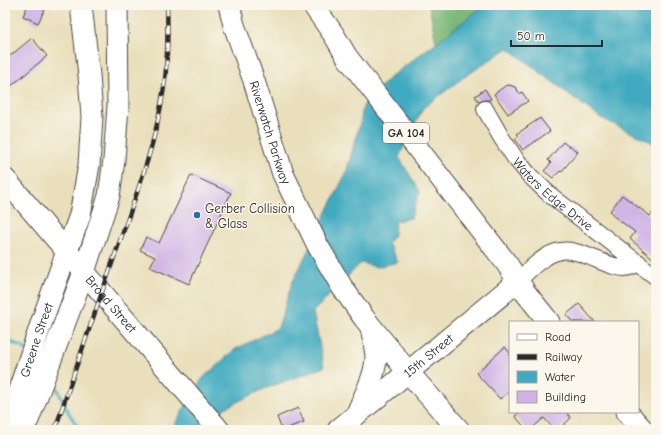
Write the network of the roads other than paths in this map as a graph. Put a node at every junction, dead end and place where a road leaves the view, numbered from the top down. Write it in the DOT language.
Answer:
graph roads {
  1 [pos="81,5"];
  2 [pos="117,5"];
  3 [pos="229,5"];
  4 [pos="313,5"];
  5 [pos="485,109"];
  6 [pos="5,179"];
  7 [pos="67,251"];
  8 [pos="638,262"];
  9 [pos="84,272"];
  10 [pos="656,277"];
  11 [pos="518,281"];
  12 [pos="548,321"];
  13 [pos="367,322"];
  14 [pos="408,372"];
  15 [pos="628,413"];
  16 [pos="18,422"];
  17 [pos="345,425"];
  18 [pos="220,429"];
  19 [pos="459,430"];
  20 [pos="643,430"];
  1 -- 7 [label="main road, Greene Street"];
  2 -- 9 [label="main road, Greene Street"];
  3 -- 13 [label="main road, Riverwatch Parkway"];
  4 -- 11 [label="main road, GA 104"];
  5 -- 8 [label="street, Waters Edge Drive"];
  6 -- 7 [label="main road, Broad Street"];
  7 -- 9 [label="main road, Broad Street"];
  7 -- 16 [label="main road, Greene Street"];
  8 -- 10 [label="street, Waters Edge Drive"];
  8 -- 11 [label="street"];
  9 -- 16 [label="main road, Greene Street"];
  9 -- 18 [label="main road, Broad Street"];
  11 -- 12 [label="main road, GA 104"];
  11 -- 14 [label="main road, 15th Street"];
  13 -- 14 [label="main road, Riverwatch Parkway"];
  13 -- 17 [label="main road"];
  14 -- 17 [label="main road, 15th Street"];
  14 -- 19 [label="main road, Riverwatch Parkway"];
  15 -- 20 [label="main road"];
}
